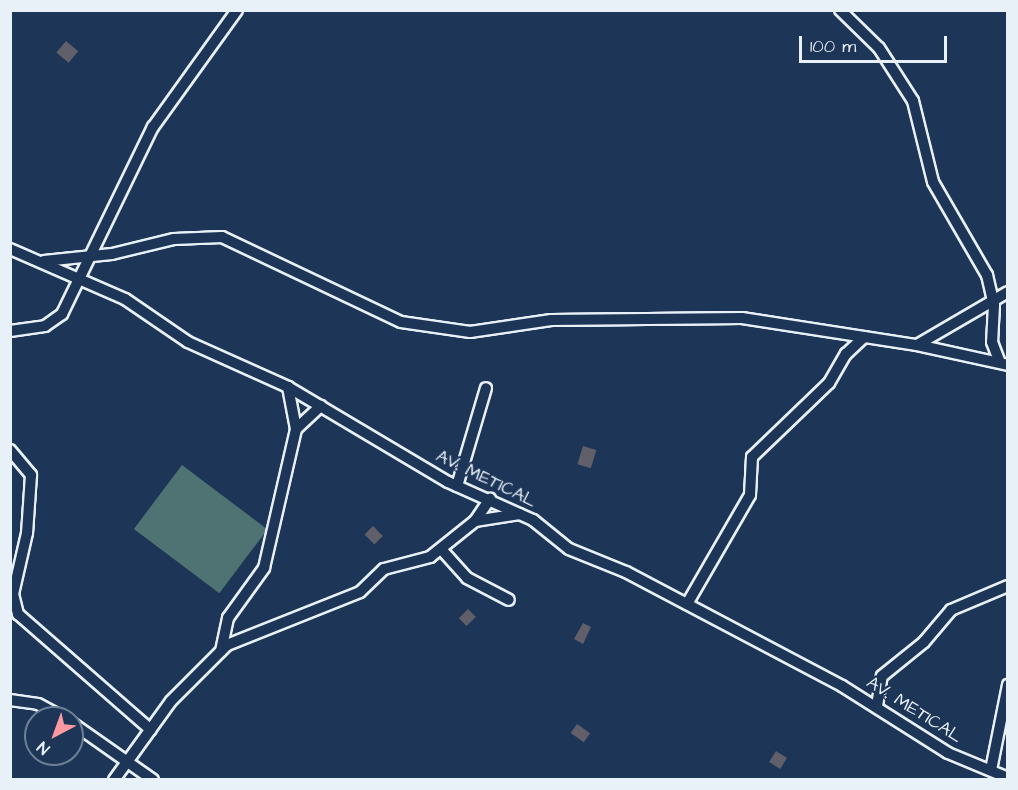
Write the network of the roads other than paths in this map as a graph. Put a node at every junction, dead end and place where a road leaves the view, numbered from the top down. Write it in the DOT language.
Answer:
graph roads {
  1 [pos="237,10"];
  2 [pos="840,10"];
  3 [pos="10,249"];
  4 [pos="92,255"];
  5 [pos="44,261"];
  6 [pos="82,279"];
  7 [pos="1008,292"];
  8 [pos="994,301"];
  9 [pos="10,332"];
  10 [pos="864,338"];
  11 [pos="917,345"];
  12 [pos="1003,363"];
  13 [pos="288,387"];
  14 [pos="486,388"];
  15 [pos="321,406"];
  16 [pos="296,429"];
  17 [pos="10,450"];
  18 [pos="457,486"];
  19 [pos="477,494"];
  20 [pos="490,499"];
  21 [pos="519,514"];
  22 [pos="477,517"];
  23 [pos="441,549"];
  24 [pos="1008,586"];
  25 [pos="12,595"];
  26 [pos="509,600"];
  27 [pos="687,604"];
  28 [pos="221,651"];
  29 [pos="1008,685"];
  30 [pos="10,700"];
  31 [pos="42,706"];
  32 [pos="877,706"];
  33 [pos="151,730"];
  34 [pos="84,731"];
  35 [pos="129,759"];
  36 [pos="991,770"];
  37 [pos="1008,778"];
  38 [pos="114,780"];
  39 [pos="153,780"];
  1 -- 4 [label="street"];
  2 -- 8 [label="street"];
  3 -- 5 [label="street, AV. METICAL"];
  4 -- 5 [label="street"];
  4 -- 6 [label="street"];
  4 -- 10 [label="street"];
  5 -- 6 [label="street, AV. METICAL"];
  6 -- 9 [label="street"];
  6 -- 13 [label="street, AV. METICAL"];
  7 -- 8 [label="street"];
  8 -- 11 [label="street"];
  8 -- 12 [label="street"];
  10 -- 11 [label="street"];
  10 -- 27 [label="street"];
  11 -- 12 [label="street"];
  13 -- 15 [label="street, AV. METICAL"];
  13 -- 16 [label="street"];
  14 -- 18 [label="street"];
  15 -- 16 [label="street"];
  15 -- 18 [label="street, AV. METICAL"];
  16 -- 28 [label="street"];
  17 -- 25 [label="street"];
  18 -- 19 [label="street, AV. METICAL"];
  19 -- 20 [label="street, AV. METICAL"];
  19 -- 22 [label="street"];
  20 -- 21 [label="street, AV. METICAL"];
  20 -- 22 [label="street"];
  21 -- 22 [label="street"];
  21 -- 27 [label="street, AV. METICAL"];
  22 -- 23 [label="street"];
  23 -- 26 [label="street"];
  23 -- 28 [label="street"];
  24 -- 32 [label="street"];
  25 -- 33 [label="street"];
  27 -- 32 [label="street, AV. METICAL"];
  28 -- 33 [label="street"];
  29 -- 36 [label="street"];
  30 -- 31 [label="street"];
  32 -- 36 [label="street, AV. METICAL"];
  33 -- 35 [label="street"];
  34 -- 35 [label="street"];
  35 -- 38 [label="street"];
  35 -- 39 [label="street"];
  36 -- 37 [label="street, AV. METICAL"];
}
